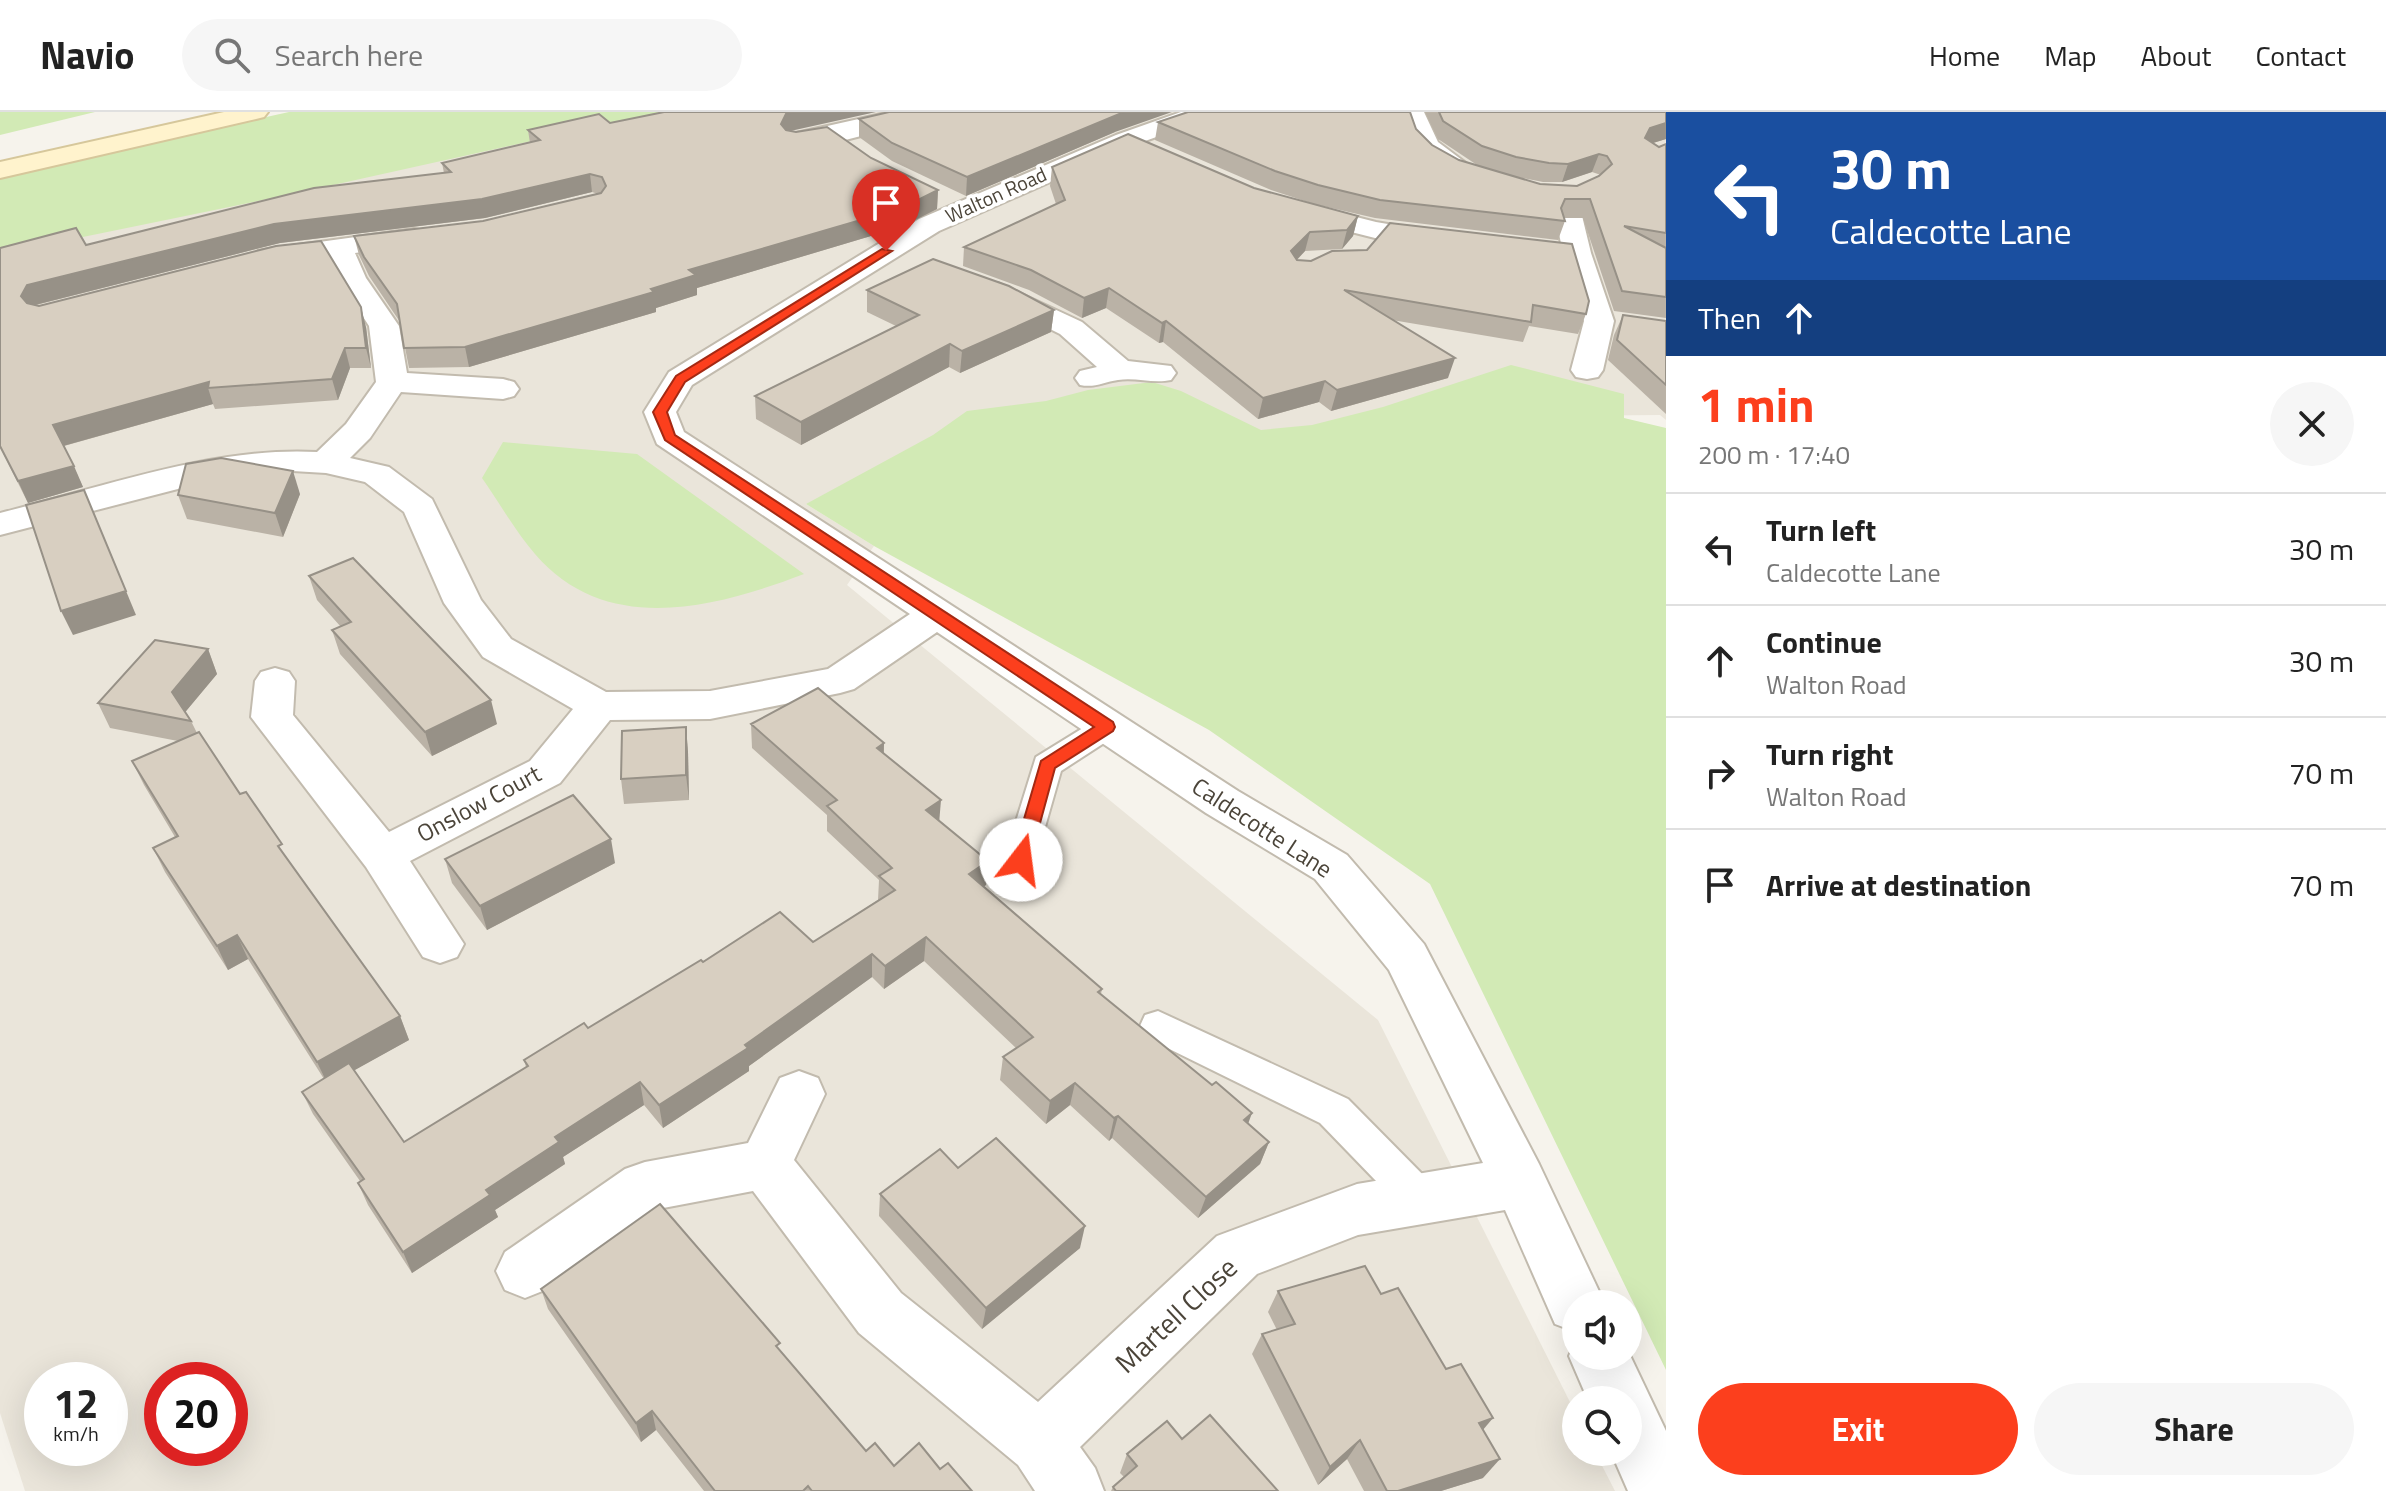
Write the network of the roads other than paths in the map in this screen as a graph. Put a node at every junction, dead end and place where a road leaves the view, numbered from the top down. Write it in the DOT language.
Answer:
graph roads {
  1 [pos="256,112"];
  2 [pos="918,112"];
  3 [pos="1204,112"];
  4 [pos="1401,113"];
  5 [pos="1439,115"];
  6 [pos="833,134"];
  7 [pos="796,140"];
  8 [pos="1125,140"];
  9 [pos="857,152"];
  10 [pos="1164,157"];
  11 [pos="0,170"];
  12 [pos="1490,179"];
  13 [pos="1534,189"];
  14 [pos="1274,201"];
  15 [pos="441,234"];
  16 [pos="1467,244"];
  17 [pos="337,246"];
  18 [pos="1545,250"];
  19 [pos="886,251"];
  20 [pos="1577,253"];
  21 [pos="915,262"];
  22 [pos="236,265"];
  23 [pos="974,283"];
  24 [pos="1119,370"];
  25 [pos="1587,370"];
  26 [pos="1160,373"];
  27 [pos="1084,380"];
  28 [pos="392,382"];
  29 [pos="503,389"];
  30 [pos="326,463"];
  31 [pos="0,524"];
  32 [pos="935,615"];
  33 [pos="275,681"];
  34 [pos="599,706"];
  35 [pos="1107,727"];
  36 [pos="382,855"];
  37 [pos="1021,860"];
  38 [pos="440,944"];
  39 [pos="1158,1026"];
  40 [pos="799,1094"];
  41 [pos="765,1164"];
  42 [pos="1520,1182"];
  43 [pos="1420,1199"];
  44 [pos="525,1271"];
  45 [pos="1570,1290"];
  46 [pos="1040,1443"];
  47 [pos="1642,1450"];
  48 [pos="1072,1491"];
  49 [pos="1661,1491"];
  1 -- 11 [label="street"];
  2 -- 6 [label="street"];
  3 -- 8 [label="street, Walton Road"];
  4 -- 5 [label="street"];
  4 -- 12 [label="street"];
  6 -- 7 [label="street"];
  6 -- 9 [label="street"];
  8 -- 10 [label="street"];
  8 -- 19 [label="street, Walton Road"];
  13 -- 20 [label="street"];
  14 -- 16 [label="street"];
  15 -- 17 [label="street"];
  17 -- 22 [label="street"];
  17 -- 28 [label="street"];
  18 -- 20 [label="street"];
  19 -- 21 [label="street"];
  19 -- 32 [label="street, Walton Road"];
  20 -- 25 [label="street"];
  23 -- 24 [label="street"];
  24 -- 26 [label="street"];
  24 -- 27 [label="street"];
  28 -- 29 [label="street"];
  28 -- 30 [label="street"];
  30 -- 31 [label="street"];
  30 -- 34 [label="street"];
  32 -- 34 [label="street"];
  32 -- 35 [label="street, Caldecotte Lane"];
  33 -- 36 [label="street"];
  34 -- 36 [label="street, Onslow Court"];
  35 -- 37 [label="lane"];
  35 -- 42 [label="street, Caldecotte Lane"];
  36 -- 38 [label="street"];
  39 -- 43 [label="lane"];
  40 -- 41 [label="street"];
  41 -- 44 [label="street"];
  41 -- 46 [label="street"];
  42 -- 43 [label="street, Martell Close"];
  42 -- 45 [label="street, Caldecotte Lane"];
  43 -- 46 [label="street, Martell Close"];
  46 -- 48 [label="street"];
  47 -- 49 [label="street"];
}
